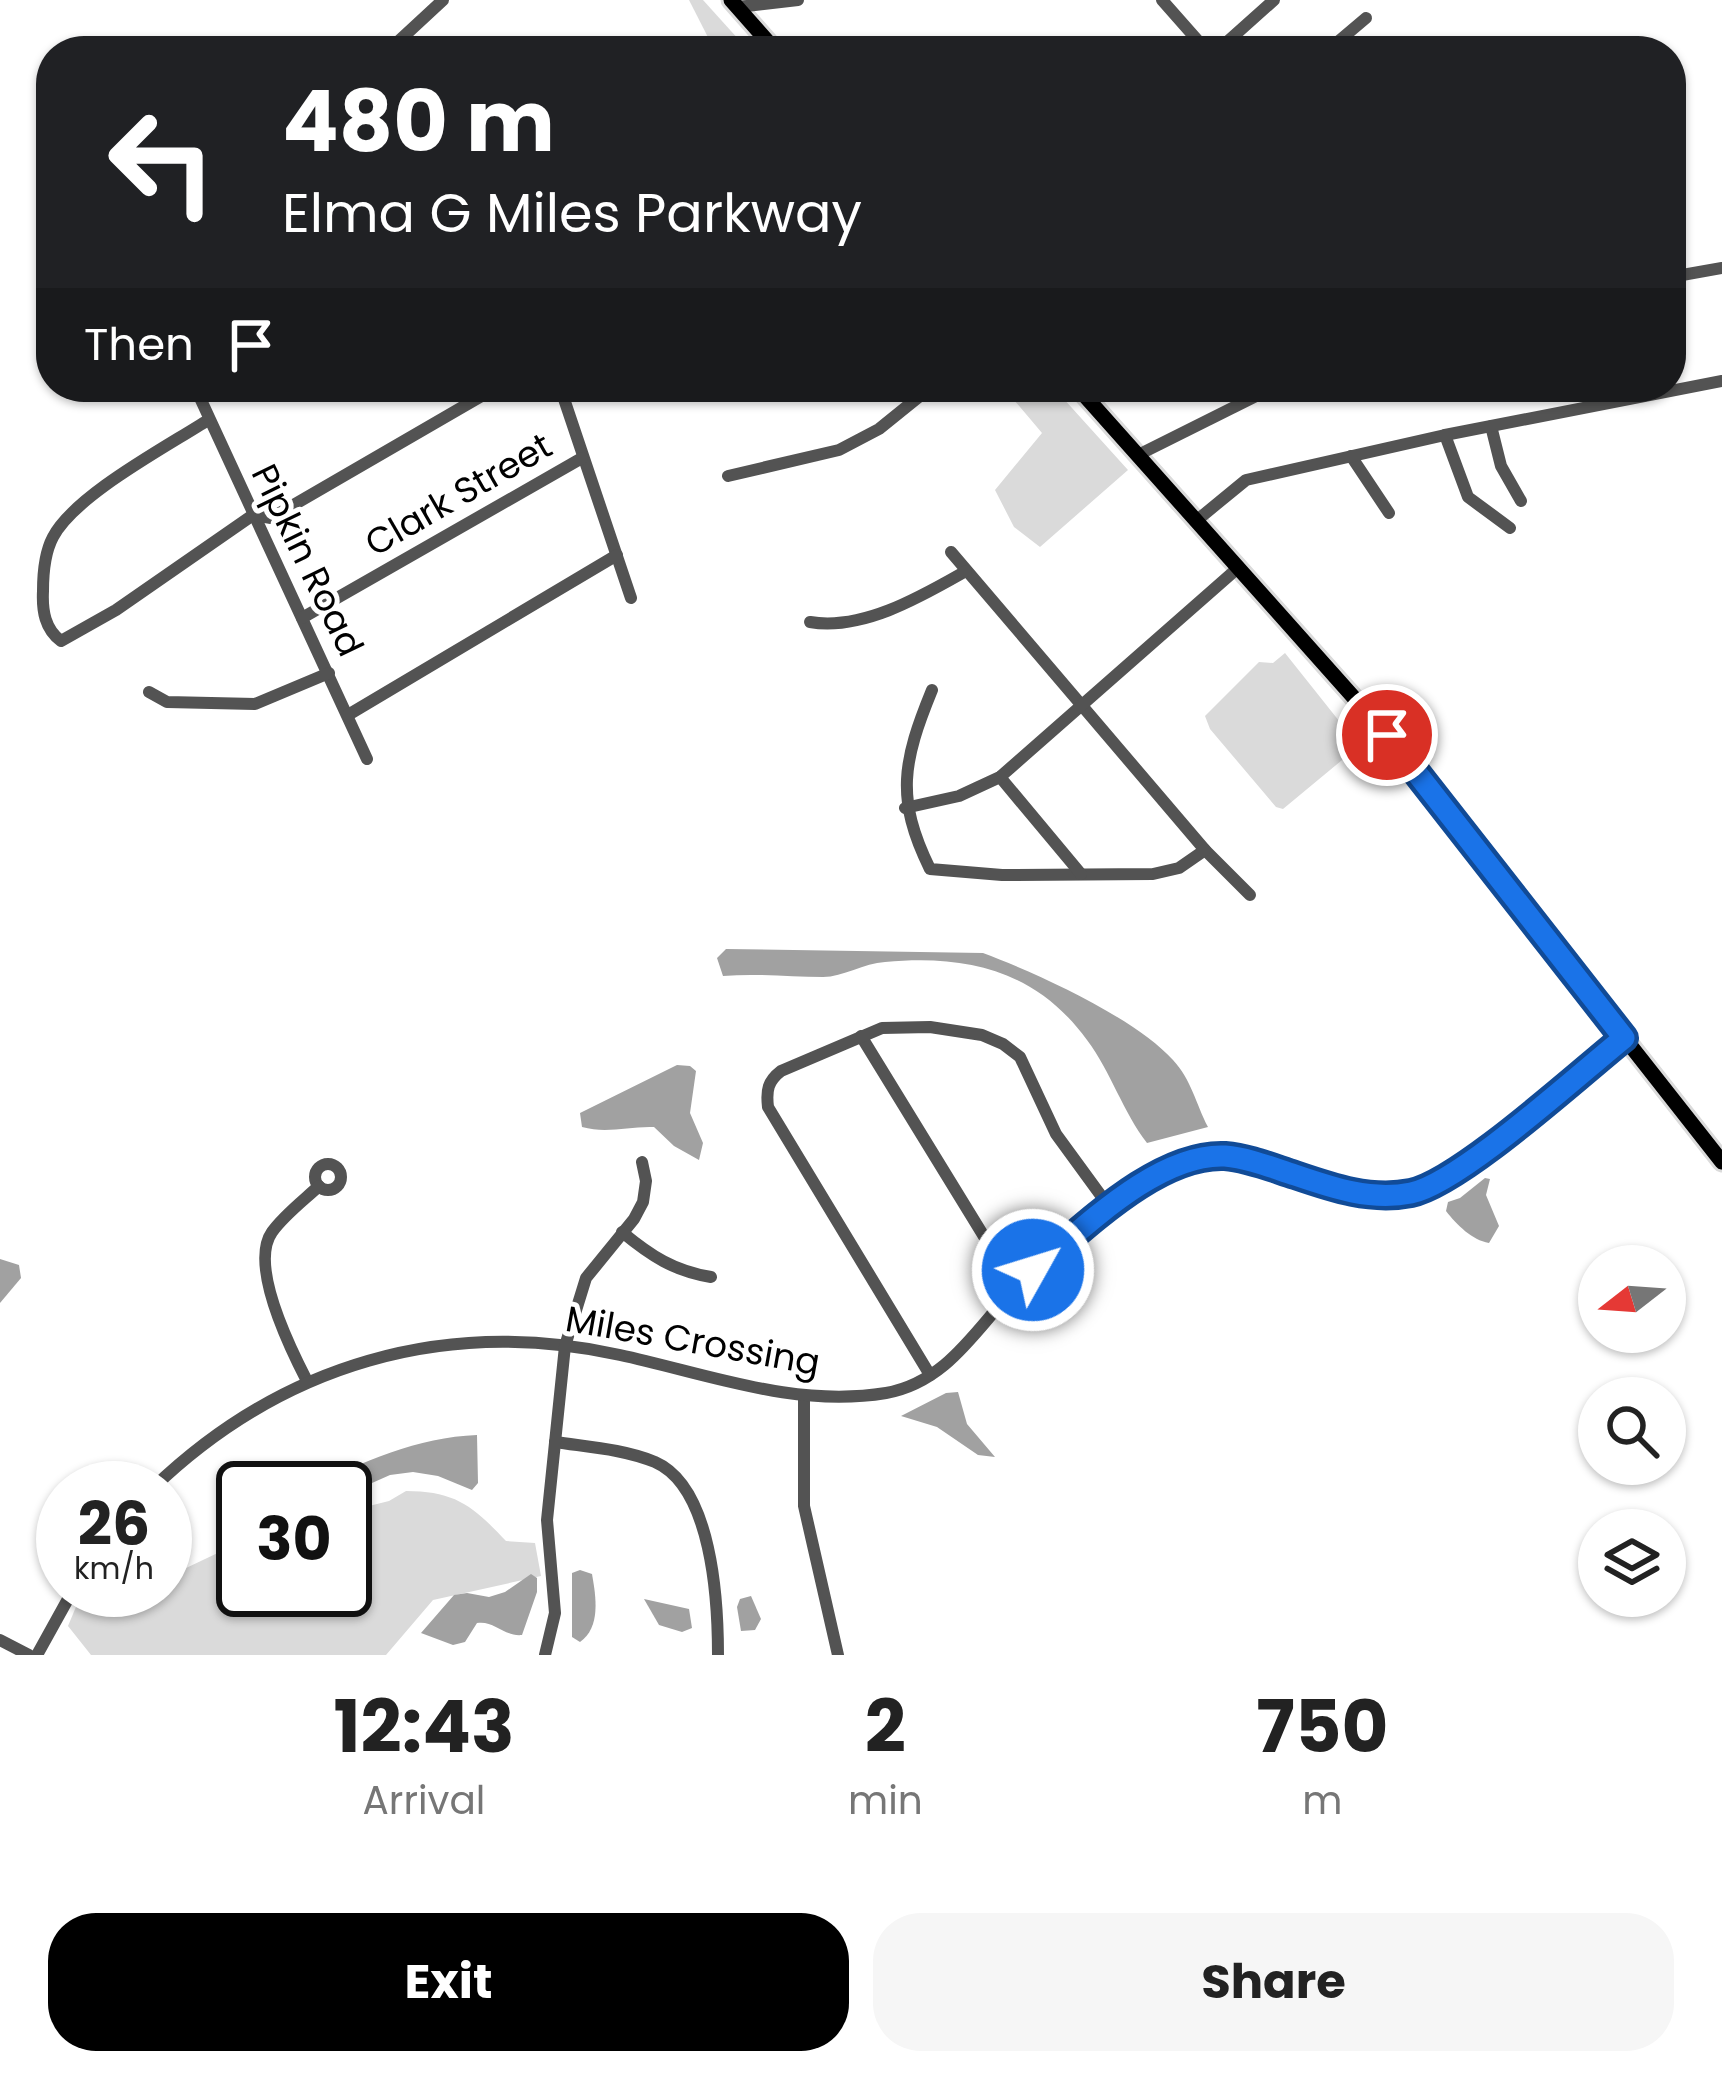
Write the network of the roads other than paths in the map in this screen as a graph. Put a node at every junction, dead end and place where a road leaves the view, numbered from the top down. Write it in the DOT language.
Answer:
graph roads {
  1 [pos="443,0"];
  2 [pos="798,0"];
  3 [pos="1162,0"];
  4 [pos="1274,0"];
  5 [pos="734,4"];
  6 [pos="1366,18"];
  7 [pos="404,36"];
  8 [pos="763,36"];
  9 [pos="1194,36"];
  10 [pos="1234,36"];
  11 [pos="1345,36"];
  12 [pos="1722,268"];
  13 [pos="1686,274"];
  14 [pos="1722,381"];
  15 [pos="1686,388"];
  16 [pos="201,402"];
  17 [pos="470,402"];
  18 [pos="565,402"];
  19 [pos="912,402"];
  20 [pos="1091,402"];
  21 [pos="1244,402"];
  22 [pos="1614,402"];
  23 [pos="208,420"];
  24 [pos="1491,426"];
  25 [pos="1444,435"];
  26 [pos="1140,454"];
  27 [pos="1351,456"];
  28 [pos="582,458"];
  29 [pos="728,476"];
  30 [pos="1521,501"];
  31 [pos="1389,513"];
  32 [pos="253,515"];
  33 [pos="1196,521"];
  34 [pos="1510,528"];
  35 [pos="951,552"];
  36 [pos="616,555"];
  37 [pos="1239,567"];
  38 [pos="967,571"];
  39 [pos="631,598"];
  40 [pos="302,618"];
  41 [pos="810,622"];
  42 [pos="329,673"];
  43 [pos="932,690"];
  44 [pos="149,692"];
  45 [pos="1082,702"];
  46 [pos="348,715"];
  47 [pos="367,759"];
  48 [pos="1000,777"];
  49 [pos="905,808"];
  50 [pos="1205,850"];
  51 [pos="1081,874"];
  52 [pos="1250,895"];
  53 [pos="861,1036"];
  54 [pos="1624,1038"];
  55 [pos="642,1162"];
  56 [pos="1722,1162"];
  57 [pos="319,1186"];
  58 [pos="1110,1208"];
  59 [pos="622,1232"];
  60 [pos="711,1277"];
  61 [pos="1016,1287"];
  62 [pos="566,1346"];
  63 [pos="930,1375"];
  64 [pos="307,1382"];
  65 [pos="804,1396"];
  66 [pos="555,1442"];
  67 [pos="181,1461"];
  68 [pos="56,1617"];
  69 [pos="0,1640"];
  70 [pos="33,1655"];
  71 [pos="545,1655"];
  72 [pos="718,1655"];
  73 [pos="838,1655"];
  1 -- 7 [label="street"];
  2 -- 5 [label="street"];
  3 -- 9 [label="street"];
  4 -- 10 [label="street"];
  5 -- 8 [label="main road"];
  6 -- 11 [label="street"];
  12 -- 13 [label="street"];
  14 -- 15 [label="street"];
  16 -- 23 [label="street, Pipkin Road"];
  17 -- 32 [label="street"];
  18 -- 28 [label="street"];
  19 -- 29 [label="street"];
  20 -- 26 [label="main road"];
  21 -- 26 [label="street"];
  22 -- 24 [label="street"];
  23 -- 32 [label="street, Pipkin Road"];
  23 -- 32 [label="street"];
  24 -- 25 [label="street"];
  24 -- 30 [label="street"];
  25 -- 27 [label="street"];
  25 -- 34 [label="street"];
  26 -- 33 [label="main road"];
  27 -- 31 [label="street"];
  27 -- 33 [label="street"];
  28 -- 36 [label="street"];
  28 -- 40 [label="street, Clark Street"];
  32 -- 40 [label="street, Pipkin Road"];
  33 -- 37 [label="main road"];
  35 -- 38 [label="street"];
  36 -- 39 [label="street"];
  36 -- 46 [label="street"];
  37 -- 45 [label="street"];
  37 -- 54 [label="main road"];
  38 -- 41 [label="street"];
  38 -- 45 [label="street"];
  40 -- 42 [label="street, Pipkin Road"];
  42 -- 44 [label="street"];
  42 -- 46 [label="street, Pipkin Road"];
  43 -- 49 [label="street"];
  45 -- 48 [label="street"];
  45 -- 50 [label="street"];
  46 -- 47 [label="street, Pipkin Road"];
  48 -- 49 [label="street"];
  48 -- 51 [label="street"];
  49 -- 51 [label="street"];
  50 -- 51 [label="street"];
  50 -- 52 [label="street"];
  53 -- 58 [label="street"];
  53 -- 61 [label="street"];
  53 -- 63 [label="street"];
  54 -- 56 [label="main road"];
  54 -- 58 [label="street, Miles Crossing"];
  55 -- 59 [label="street"];
  57 -- 64 [label="street"];
  58 -- 61 [label="street, Miles Crossing"];
  59 -- 60 [label="street"];
  59 -- 62 [label="street"];
  61 -- 63 [label="street, Miles Crossing"];
  62 -- 64 [label="street, Miles Crossing"];
  62 -- 65 [label="street, Miles Crossing"];
  62 -- 66 [label="street"];
  63 -- 65 [label="street, Miles Crossing"];
  64 -- 67 [label="street, Miles Crossing"];
  65 -- 73 [label="street"];
  66 -- 71 [label="street"];
  66 -- 72 [label="street"];
  68 -- 70 [label="street"];
  69 -- 70 [label="street"];
}
